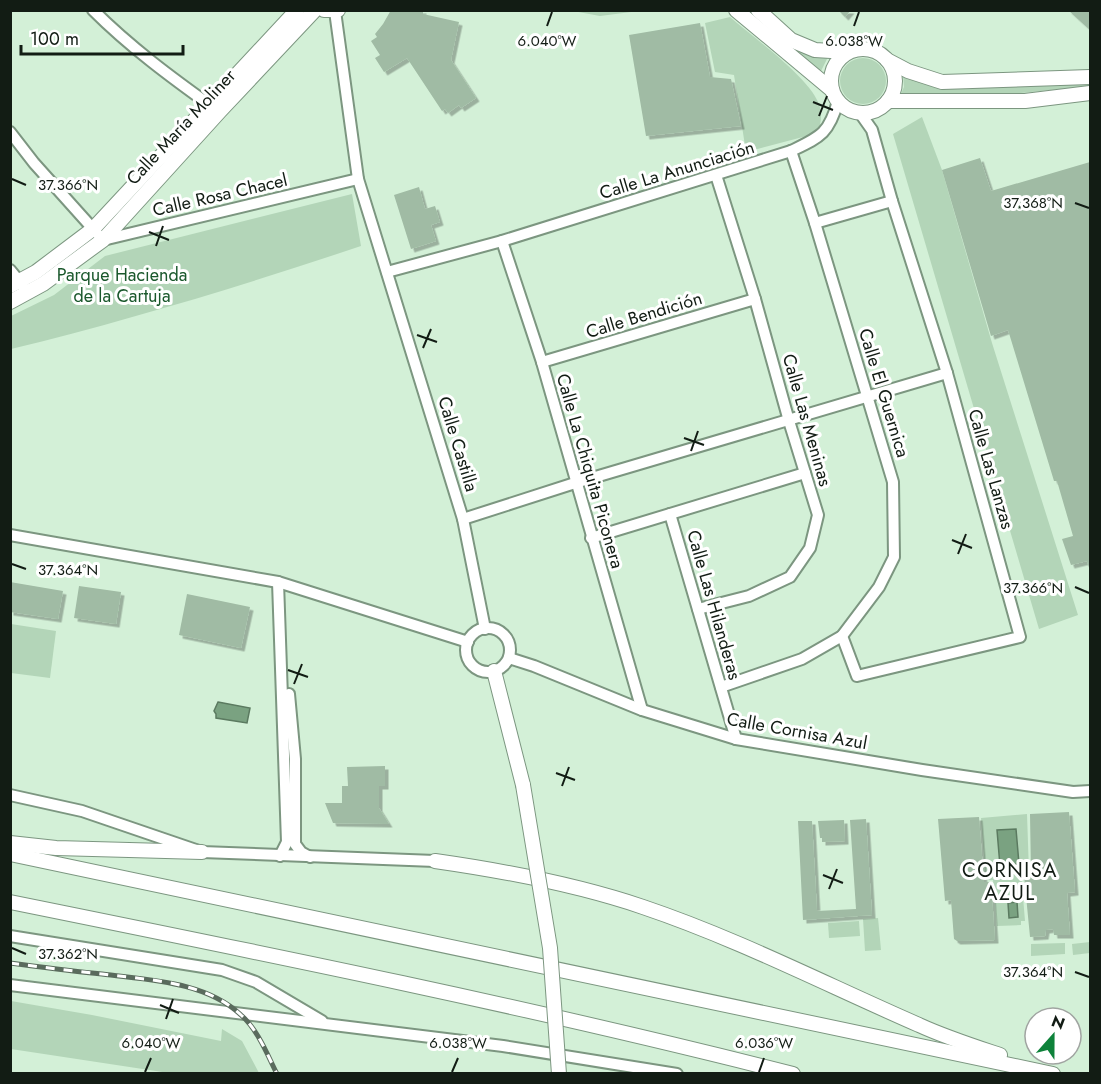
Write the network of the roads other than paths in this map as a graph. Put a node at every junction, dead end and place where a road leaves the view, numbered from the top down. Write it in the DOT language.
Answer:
graph roads {
  1 [pos="93,10"];
  2 [pos="297,10"];
  3 [pos="315,10"];
  4 [pos="736,10"];
  5 [pos="758,10"];
  6 [pos="332,11"];
  7 [pos="847,52"];
  8 [pos="887,60"];
  9 [pos="1090,77"];
  10 [pos="1090,93"];
  11 [pos="835,95"];
  12 [pos="888,101"];
  13 [pos="214,107"];
  14 [pos="860,113"];
  15 [pos="10,132"];
  16 [pos="791,152"];
  17 [pos="716,175"];
  18 [pos="358,179"];
  19 [pos="892,201"];
  20 [pos="815,223"];
  21 [pos="93,229"];
  22 [pos="103,240"];
  23 [pos="502,241"];
  24 [pos="10,270"];
  25 [pos="387,272"];
  26 [pos="15,284"];
  27 [pos="29,293"];
  28 [pos="755,299"];
  29 [pos="10,302"];
  30 [pos="542,362"];
  31 [pos="946,373"];
  32 [pos="868,398"];
  33 [pos="789,421"];
  34 [pos="805,474"];
  35 [pos="575,483"];
  36 [pos="670,514"];
  37 [pos="464,519"];
  38 [pos="10,535"];
  39 [pos="591,538"];
  40 [pos="278,582"];
  41 [pos="698,609"];
  42 [pos="485,629"];
  43 [pos="842,636"];
  44 [pos="468,642"];
  45 [pos="508,658"];
  46 [pos="281,662"];
  47 [pos="494,671"];
  48 [pos="721,687"];
  49 [pos="642,710"];
  50 [pos="736,739"];
  51 [pos="1090,791"];
  52 [pos="10,795"];
  53 [pos="10,843"];
  54 [pos="202,852"];
  55 [pos="10,854"];
  56 [pos="280,856"];
  57 [pos="310,857"];
  58 [pos="435,861"];
  59 [pos="10,902"];
  60 [pos="10,936"];
  61 [pos="10,985"];
  62 [pos="327,1023"];
  63 [pos="1050,1073"];
  64 [pos="559,1074"];
  65 [pos="677,1074"];
  66 [pos="793,1074"];
  1 -- 13 [label="street"];
  2 -- 13 [label="main road, Calle María Moliner"];
  3 -- 13 [label="main road, Calle María Moliner"];
  4 -- 11 [label="main road"];
  5 -- 7 [label="main road"];
  6 -- 18 [label="street, Calle Castilla"];
  7 -- 8 [label="main road"];
  7 -- 11 [label="main road"];
  8 -- 9 [label="main road"];
  8 -- 12 [label="main road"];
  10 -- 12 [label="main road"];
  11 -- 14 [label="main road"];
  11 -- 16 [label="street, Calle La Anunciación"];
  12 -- 14 [label="main road"];
  13 -- 21 [label="main road, Calle María Moliner"];
  13 -- 22 [label="main road, Calle María Moliner"];
  14 -- 19 [label="street, Calle Las Lanzas"];
  15 -- 21 [label="street"];
  16 -- 17 [label="street, Calle La Anunciación"];
  16 -- 20 [label="street, Calle El Guernica"];
  17 -- 23 [label="street, Calle La Anunciación"];
  17 -- 28 [label="street, Calle Las Meninas"];
  18 -- 22 [label="street, Calle Rosa Chacel"];
  18 -- 25 [label="street, Calle Castilla"];
  19 -- 20 [label="street"];
  19 -- 31 [label="street, Calle Las Lanzas"];
  20 -- 32 [label="street, Calle El Guernica"];
  21 -- 22 [label="street"];
  21 -- 26 [label="main road, Calle María Moliner"];
  22 -- 27 [label="main road, Calle María Moliner"];
  23 -- 25 [label="street, Calle La Anunciación"];
  23 -- 30 [label="street, Calle La Chiquita Piconera"];
  24 -- 26 [label="street"];
  25 -- 37 [label="street, Calle Castilla"];
  26 -- 27 [label="street"];
  27 -- 29 [label="main road, Calle María Moliner"];
  28 -- 30 [label="street, Calle Bendición"];
  28 -- 33 [label="street, Calle Las Meninas"];
  30 -- 35 [label="street, Calle La Chiquita Piconera"];
  31 -- 32 [label="street"];
  31 -- 43 [label="street, Calle Las Lanzas"];
  32 -- 33 [label="street"];
  32 -- 43 [label="street, Calle El Guernica"];
  33 -- 34 [label="street, Calle Las Meninas"];
  33 -- 35 [label="street"];
  34 -- 36 [label="street"];
  34 -- 41 [label="street, Calle Las Meninas"];
  35 -- 37 [label="street"];
  35 -- 39 [label="street, Calle La Chiquita Piconera"];
  36 -- 39 [label="street"];
  36 -- 41 [label="street, Calle Las Hilanderas"];
  37 -- 42 [label="street, Calle Castilla"];
  38 -- 40 [label="street"];
  39 -- 49 [label="street, Calle La Chiquita Piconera"];
  40 -- 44 [label="street"];
  40 -- 46 [label="street"];
  41 -- 48 [label="street, Calle Las Hilanderas"];
  42 -- 44 [label="street"];
  42 -- 45 [label="street"];
  43 -- 48 [label="street"];
  44 -- 47 [label="street"];
  45 -- 47 [label="street"];
  45 -- 49 [label="street, Calle Cornisa Azul"];
  46 -- 56 [label="street"];
  46 -- 57 [label="street"];
  47 -- 64 [label="main road, bridge"];
  48 -- 50 [label="street, Calle Las Hilanderas"];
  49 -- 50 [label="street, Calle Cornisa Azul"];
  50 -- 51 [label="street, Calle Cornisa Azul"];
  52 -- 54 [label="street"];
  53 -- 54 [label="main road"];
  54 -- 56 [label="street"];
  55 -- 63 [label="main road"];
  56 -- 57 [label="street"];
  57 -- 58 [label="street"];
  58 -- 63 [label="main road"];
  59 -- 66 [label="main road"];
  60 -- 62 [label="street"];
  61 -- 62 [label="street"];
  62 -- 65 [label="street"];
}
